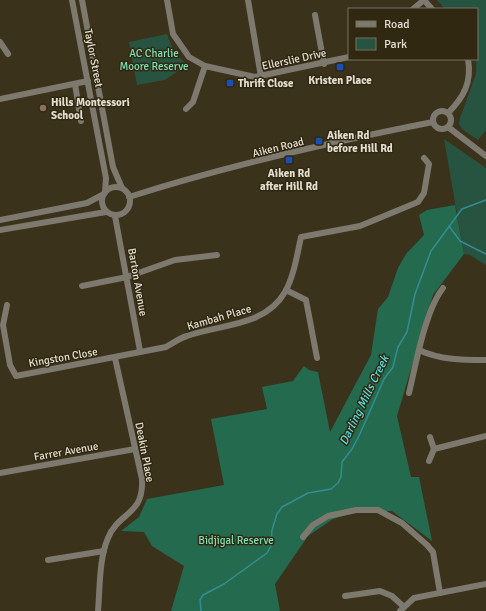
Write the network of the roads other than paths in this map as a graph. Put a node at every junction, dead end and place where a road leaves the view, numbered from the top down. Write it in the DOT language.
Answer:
graph roads {
  1 [pos="72,0"];
  2 [pos="82,0"];
  3 [pos="167,0"];
  4 [pos="248,0"];
  5 [pos="424,0"];
  6 [pos="414,8"];
  7 [pos="431,8"];
  8 [pos="315,15"];
  9 [pos="0,42"];
  10 [pos="8,54"];
  11 [pos="348,57"];
  12 [pos="468,60"];
  13 [pos="324,64"];
  14 [pos="205,66"];
  15 [pos="261,77"];
  16 [pos="88,81"];
  17 [pos="75,84"];
  18 [pos="0,99"];
  19 [pos="186,109"];
  20 [pos="448,113"];
  21 [pos="81,121"];
  22 [pos="433,122"];
  23 [pos="448,128"];
  24 [pos="486,156"];
  25 [pos="424,158"];
  26 [pos="122,188"];
  27 [pos="104,193"];
  28 [pos="129,197"];
  29 [pos="106,212"];
  30 [pos="17,216"];
  31 [pos="115,216"];
  32 [pos="0,220"];
  33 [pos="19,226"];
  34 [pos="0,230"];
  35 [pos="217,255"];
  36 [pos="127,277"];
  37 [pos="82,286"];
  38 [pos="444,288"];
  39 [pos="286,290"];
  40 [pos="7,305"];
  41 [pos="419,350"];
  42 [pos="140,351"];
  43 [pos="115,358"];
  44 [pos="317,358"];
  45 [pos="486,360"];
  46 [pos="409,393"];
  47 [pos="486,436"];
  48 [pos="430,437"];
  49 [pos="135,449"];
  50 [pos="434,449"];
  51 [pos="429,461"];
  52 [pos="0,473"];
  53 [pos="303,537"];
  54 [pos="104,551"];
  55 [pos="48,560"];
  56 [pos="486,584"];
  57 [pos="440,593"];
  58 [pos="345,596"];
  59 [pos="402,609"];
  60 [pos="98,611"];
  1 -- 16 [label="street, Taylor Street"];
  2 -- 26 [label="street, Taylor Street"];
  3 -- 14 [label="street, Ellerslie Drive"];
  4 -- 15 [label="street"];
  5 -- 6 [label="street"];
  5 -- 7 [label="street"];
  8 -- 13 [label="street"];
  9 -- 10 [label="street"];
  11 -- 13 [label="street, Ellerslie Drive"];
  12 -- 20 [label="street"];
  13 -- 15 [label="street, Ellerslie Drive"];
  14 -- 15 [label="street, Ellerslie Drive"];
  14 -- 19 [label="street"];
  16 -- 17 [label="street"];
  16 -- 27 [label="street, Taylor Street"];
  17 -- 18 [label="street"];
  17 -- 21 [label="street"];
  20 -- 22 [label="street"];
  20 -- 23 [label="street"];
  22 -- 23 [label="street"];
  22 -- 28 [label="street, Aiken Road"];
  23 -- 24 [label="street"];
  25 -- 39 [label="street, Kambah Place"];
  26 -- 27 [label="street"];
  26 -- 28 [label="street"];
  27 -- 29 [label="street"];
  27 -- 30 [label="street"];
  28 -- 31 [label="street"];
  29 -- 31 [label="street"];
  29 -- 33 [label="street"];
  30 -- 32 [label="street"];
  30 -- 33 [label="street"];
  31 -- 36 [label="street, Barton Avenue"];
  33 -- 34 [label="street"];
  35 -- 36 [label="street"];
  36 -- 37 [label="street"];
  36 -- 42 [label="street, Barton Avenue"];
  38 -- 41 [label="street"];
  39 -- 42 [label="street, Kambah Place"];
  39 -- 44 [label="street"];
  40 -- 43 [label="street, Kingston Close"];
  41 -- 45 [label="street"];
  41 -- 46 [label="street"];
  42 -- 43 [label="street, Kambah Place"];
  43 -- 49 [label="street, Deakin Place"];
  47 -- 50 [label="street"];
  48 -- 50 [label="street"];
  49 -- 52 [label="street, Farrer Avenue"];
  49 -- 54 [label="street, Deakin Place"];
  50 -- 51 [label="street"];
  53 -- 57 [label="street"];
  54 -- 55 [label="street"];
  54 -- 60 [label="street, Deakin Place"];
  56 -- 57 [label="street"];
  57 -- 59 [label="street"];
  58 -- 59 [label="street"];
}
